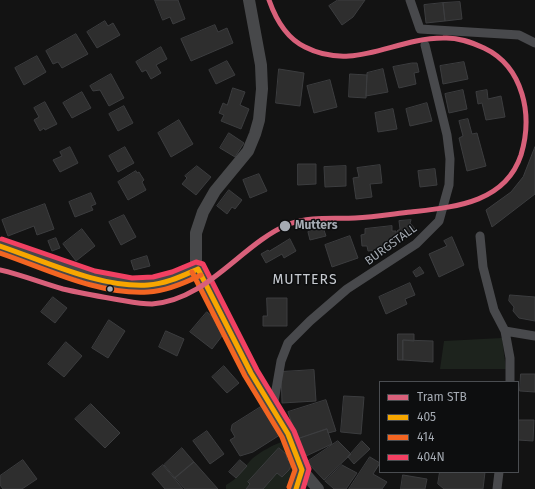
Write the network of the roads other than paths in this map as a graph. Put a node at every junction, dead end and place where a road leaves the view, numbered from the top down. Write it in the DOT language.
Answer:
graph roads {
  1 [pos="249,0"];
  2 [pos="410,0"];
  3 [pos="535,43"];
  4 [pos="425,45"];
  5 [pos="480,236"];
  6 [pos="0,246"];
  7 [pos="198,269"];
  8 [pos="504,331"];
  9 [pos="535,336"];
  10 [pos="510,381"];
  11 [pos="273,408"];
  12 [pos="302,470"];
  13 [pos="499,473"];
  14 [pos="296,489"];
  15 [pos="318,489"];
  16 [pos="497,489"];
  1 -- 7 [label="main road"];
  2 -- 3 [label="street"];
  4 -- 11 [label="street, BURGSTALL"];
  5 -- 8 [label="street"];
  6 -- 7 [label="main road"];
  7 -- 11 [label="main road"];
  8 -- 9 [label="street"];
  8 -- 10 [label="street"];
  11 -- 12 [label="main road"];
  12 -- 14 [label="main road"];
  12 -- 15 [label="main road"];
  13 -- 16 [label="street"];
}
